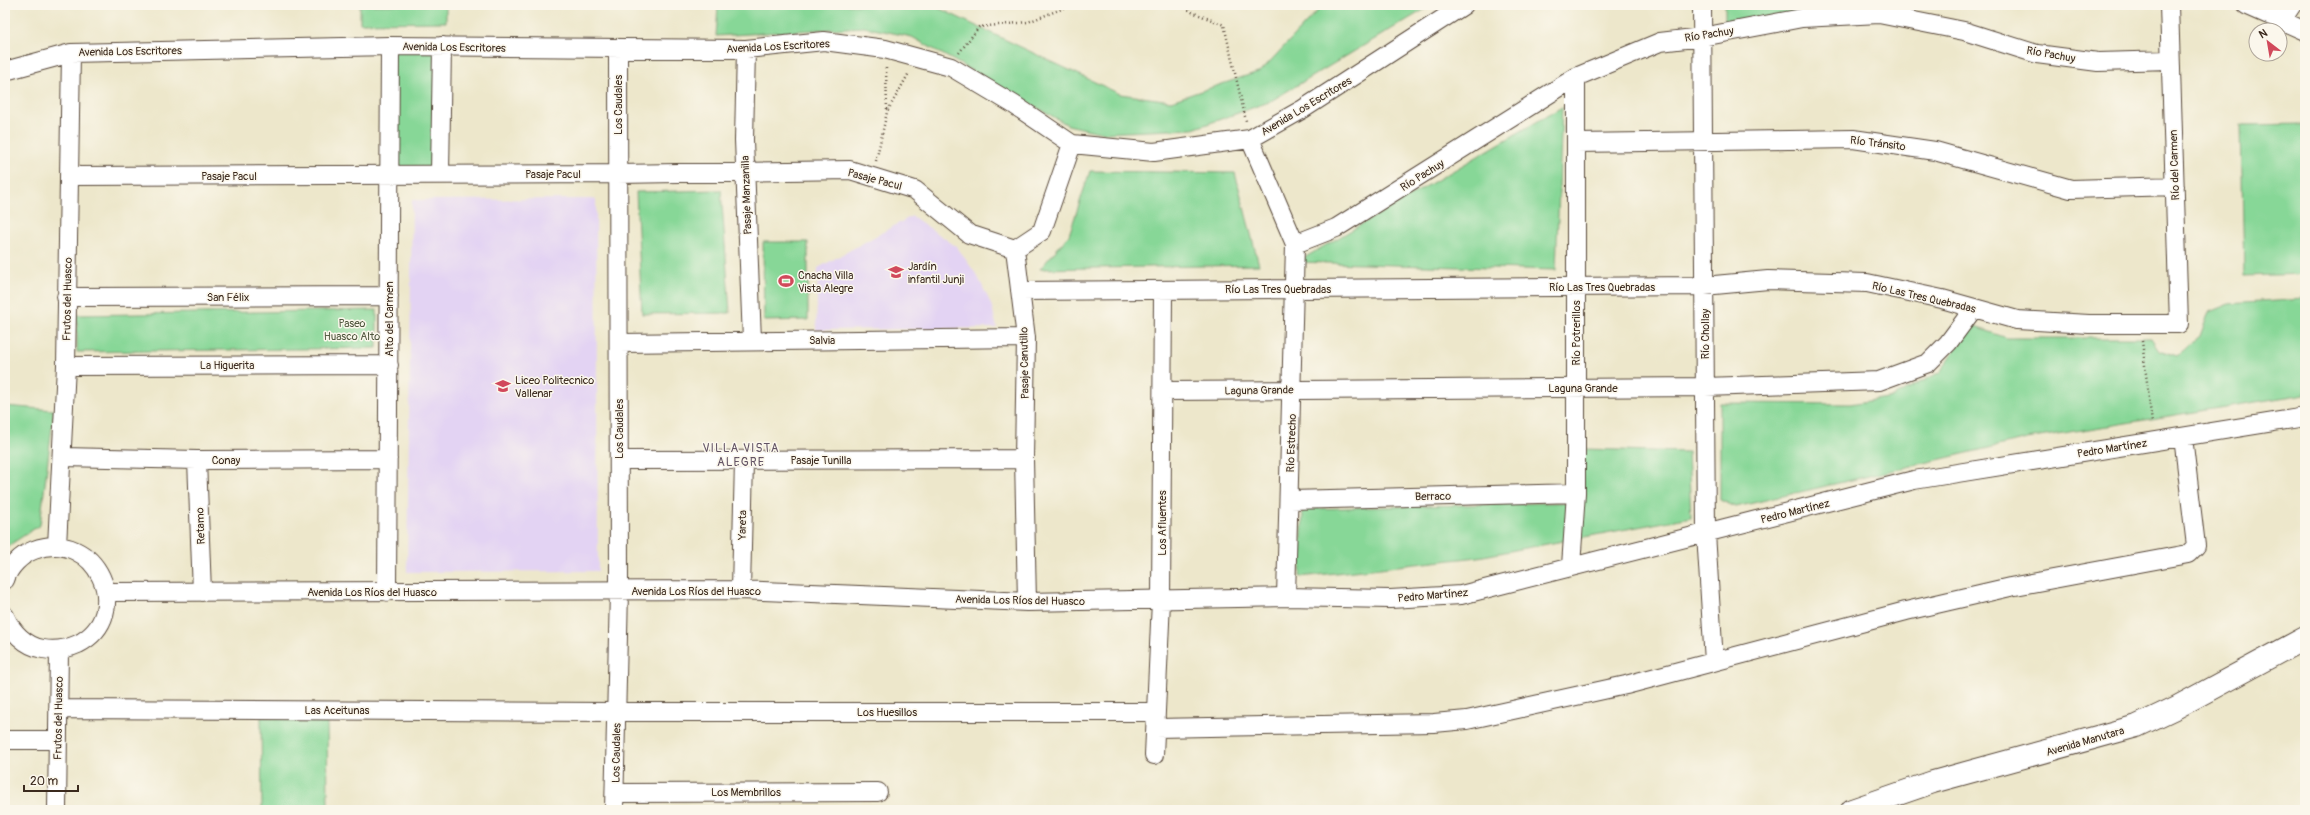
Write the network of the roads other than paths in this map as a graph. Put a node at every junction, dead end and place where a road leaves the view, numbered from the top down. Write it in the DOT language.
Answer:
graph roads {
  1 [pos="1464,5"];
  2 [pos="1702,5"];
  3 [pos="2169,5"];
  4 [pos="2246,5"];
  5 [pos="2292,5"];
  6 [pos="1832,10"];
  7 [pos="2282,20"];
  8 [pos="2305,31"];
  9 [pos="1702,36"];
  10 [pos="390,46"];
  11 [pos="442,46"];
  12 [pos="618,49"];
  13 [pos="746,49"];
  14 [pos="71,52"];
  15 [pos="2170,60"];
  16 [pos="5,70"];
  17 [pos="1576,77"];
  18 [pos="1250,139"];
  19 [pos="1703,141"];
  20 [pos="1576,143"];
  21 [pos="1072,144"];
  22 [pos="745,171"];
  23 [pos="440,174"];
  24 [pos="618,174"];
  25 [pos="390,175"];
  26 [pos="69,176"];
  27 [pos="2175,186"];
  28 [pos="1295,244"];
  29 [pos="1015,249"];
  30 [pos="1704,286"];
  31 [pos="1576,287"];
  32 [pos="1293,289"];
  33 [pos="1163,290"];
  34 [pos="1020,292"];
  35 [pos="389,296"];
  36 [pos="66,297"];
  37 [pos="1974,308"];
  38 [pos="2179,324"];
  39 [pos="1026,338"];
  40 [pos="752,340"];
  41 [pos="619,343"];
  42 [pos="389,365"];
  43 [pos="66,366"];
  44 [pos="1705,387"];
  45 [pos="1576,388"];
  46 [pos="1292,389"];
  47 [pos="1163,391"];
  48 [pos="2305,417"];
  49 [pos="2182,437"];
  50 [pos="63,457"];
  51 [pos="388,459"];
  52 [pos="1024,459"];
  53 [pos="197,460"];
  54 [pos="619,460"];
  55 [pos="744,460"];
  56 [pos="1576,493"];
  57 [pos="1290,500"];
  58 [pos="1706,533"];
  59 [pos="57,546"];
  60 [pos="1571,566"];
  61 [pos="5,580"];
  62 [pos="741,590"];
  63 [pos="619,591"];
  64 [pos="106,592"];
  65 [pos="202,592"];
  66 [pos="387,592"];
  67 [pos="1286,597"];
  68 [pos="1161,600"];
  69 [pos="1027,602"];
  70 [pos="5,616"];
  71 [pos="2305,638"];
  72 [pos="59,650"];
  73 [pos="1714,662"];
  74 [pos="58,709"];
  75 [pos="617,712"];
  76 [pos="1156,720"];
  77 [pos="5,740"];
  78 [pos="58,740"];
  79 [pos="1154,755"];
  80 [pos="878,792"];
  81 [pos="614,801"];
  82 [pos="57,810"];
  83 [pos="1852,810"];
  1 -- 18 [label="street, Avenida Los Escritores"];
  2 -- 9 [label="street, Río Chollay"];
  3 -- 15 [label="street, Río del Carmen"];
  4 -- 7 [label="street"];
  5 -- 7 [label="street"];
  6 -- 9 [label="street, Río Pachuy"];
  6 -- 15 [label="street, Río Pachuy"];
  7 -- 8 [label="street"];
  9 -- 17 [label="street, Río Pachuy"];
  9 -- 19 [label="street, Río Chollay"];
  10 -- 11 [label="street, Avenida Los Escritores"];
  10 -- 14 [label="street, Avenida Los Escritores"];
  10 -- 25 [label="street, Alto del Carmen"];
  11 -- 12 [label="street, Avenida Los Escritores"];
  11 -- 23 [label="street"];
  12 -- 13 [label="street, Avenida Los Escritores"];
  12 -- 24 [label="street, Los Caudales"];
  13 -- 21 [label="street, Avenida Los Escritores"];
  13 -- 22 [label="street, Pasaje Manzanilla"];
  14 -- 16 [label="street, Avenida Los Escritores"];
  14 -- 26 [label="street, Frutos del Huasco"];
  15 -- 27 [label="street, Río del Carmen"];
  17 -- 20 [label="street, Río Potrerillos"];
  17 -- 28 [label="street, Río Pachuy"];
  18 -- 21 [label="street, Avenida Los Escritores"];
  18 -- 28 [label="street"];
  19 -- 20 [label="street, Río Tránsito"];
  19 -- 27 [label="street, Río Tránsito"];
  19 -- 30 [label="street, Río Chollay"];
  20 -- 31 [label="street, Río Potrerillos"];
  21 -- 29 [label="street"];
  22 -- 24 [label="street, Pasaje Pacul"];
  22 -- 29 [label="street, Pasaje Pacul"];
  22 -- 40 [label="street, Pasaje Manzanilla"];
  23 -- 24 [label="street, Pasaje Pacul"];
  23 -- 25 [label="street, Pasaje Pacul"];
  24 -- 41 [label="street, Los Caudales"];
  25 -- 26 [label="street, Pasaje Pacul"];
  25 -- 35 [label="street, Alto del Carmen"];
  26 -- 36 [label="street, Frutos del Huasco"];
  27 -- 38 [label="street, Río del Carmen"];
  28 -- 32 [label="street"];
  29 -- 34 [label="street, Pasaje Canutillo"];
  30 -- 31 [label="street, Río Las Tres Quebradas"];
  30 -- 37 [label="street, Río Las Tres Quebradas"];
  30 -- 44 [label="street, Río Chollay"];
  31 -- 32 [label="street, Río Las Tres Quebradas"];
  31 -- 45 [label="street, Río Potrerillos"];
  32 -- 33 [label="street, Río Las Tres Quebradas"];
  32 -- 46 [label="street, Río Estrecho"];
  33 -- 34 [label="street, Río Las Tres Quebradas"];
  33 -- 47 [label="street, Los Afluentes"];
  34 -- 39 [label="street, Pasaje Canutillo"];
  35 -- 36 [label="street, San Félix"];
  35 -- 42 [label="street, Alto del Carmen"];
  36 -- 43 [label="street, Frutos del Huasco"];
  37 -- 38 [label="street, Río Las Tres Quebradas"];
  37 -- 44 [label="street, Laguna Grande"];
  39 -- 40 [label="street, Salvia"];
  39 -- 52 [label="street, Pasaje Canutillo"];
  40 -- 41 [label="street, Salvia"];
  41 -- 54 [label="street, Los Caudales"];
  42 -- 43 [label="street, La Higuerita"];
  42 -- 51 [label="street, Alto del Carmen"];
  43 -- 50 [label="street, Frutos del Huasco"];
  44 -- 45 [label="street, Laguna Grande"];
  44 -- 58 [label="street, Río Chollay"];
  45 -- 46 [label="street, Laguna Grande"];
  45 -- 56 [label="street, Río Potrerillos"];
  46 -- 47 [label="street, Laguna Grande"];
  46 -- 57 [label="street, Río Estrecho"];
  47 -- 68 [label="street, Los Afluentes"];
  48 -- 49 [label="street, Pedro Martínez"];
  49 -- 58 [label="street, Pedro Martínez"];
  49 -- 73 [label="street, Los Huesillos"];
  50 -- 53 [label="street, Conay"];
  50 -- 59 [label="street, Frutos del Huasco"];
  51 -- 53 [label="street, Conay"];
  51 -- 66 [label="street, Alto del Carmen"];
  52 -- 55 [label="street, Pasaje Tunilla"];
  52 -- 69 [label="street, Pasaje Canutillo"];
  53 -- 65 [label="street, Retamo"];
  54 -- 55 [label="street, Pasaje Tunilla"];
  54 -- 63 [label="street, Los Caudales"];
  55 -- 62 [label="street, Yareta"];
  56 -- 57 [label="street, Berraco"];
  56 -- 60 [label="street, Río Potrerillos"];
  57 -- 67 [label="street, Río Estrecho"];
  58 -- 60 [label="street, Pedro Martínez"];
  58 -- 73 [label="street, Río Chollay"];
  59 -- 61 [label="street"];
  59 -- 64 [label="street"];
  60 -- 67 [label="street, Pedro Martínez"];
  62 -- 63 [label="street, Avenida Los Ríos del Huasco"];
  62 -- 69 [label="street, Avenida Los Ríos del Huasco"];
  63 -- 66 [label="street, Avenida Los Ríos del Huasco"];
  63 -- 75 [label="street, Los Caudales"];
  64 -- 65 [label="street, Avenida Los Ríos del Huasco"];
  64 -- 72 [label="street"];
  65 -- 66 [label="street, Avenida Los Ríos del Huasco"];
  67 -- 68 [label="street, Avenida Los Ríos del Huasco"];
  68 -- 69 [label="street, Avenida Los Ríos del Huasco"];
  68 -- 76 [label="street, Los Afluentes"];
  70 -- 72 [label="street"];
  71 -- 83 [label="main road, Avenida Manutara"];
  72 -- 74 [label="street, Frutos del Huasco"];
  73 -- 76 [label="street, Los Huesillos"];
  74 -- 75 [label="street, Las Aceitunas"];
  74 -- 78 [label="street, Frutos del Huasco"];
  75 -- 76 [label="street, Los Huesillos"];
  75 -- 81 [label="street, Los Caudales"];
  76 -- 79 [label="street, Los Afluentes"];
  77 -- 78 [label="street"];
  78 -- 82 [label="street, Frutos del Huasco"];
  80 -- 81 [label="street, Los Membrillos"];
}
